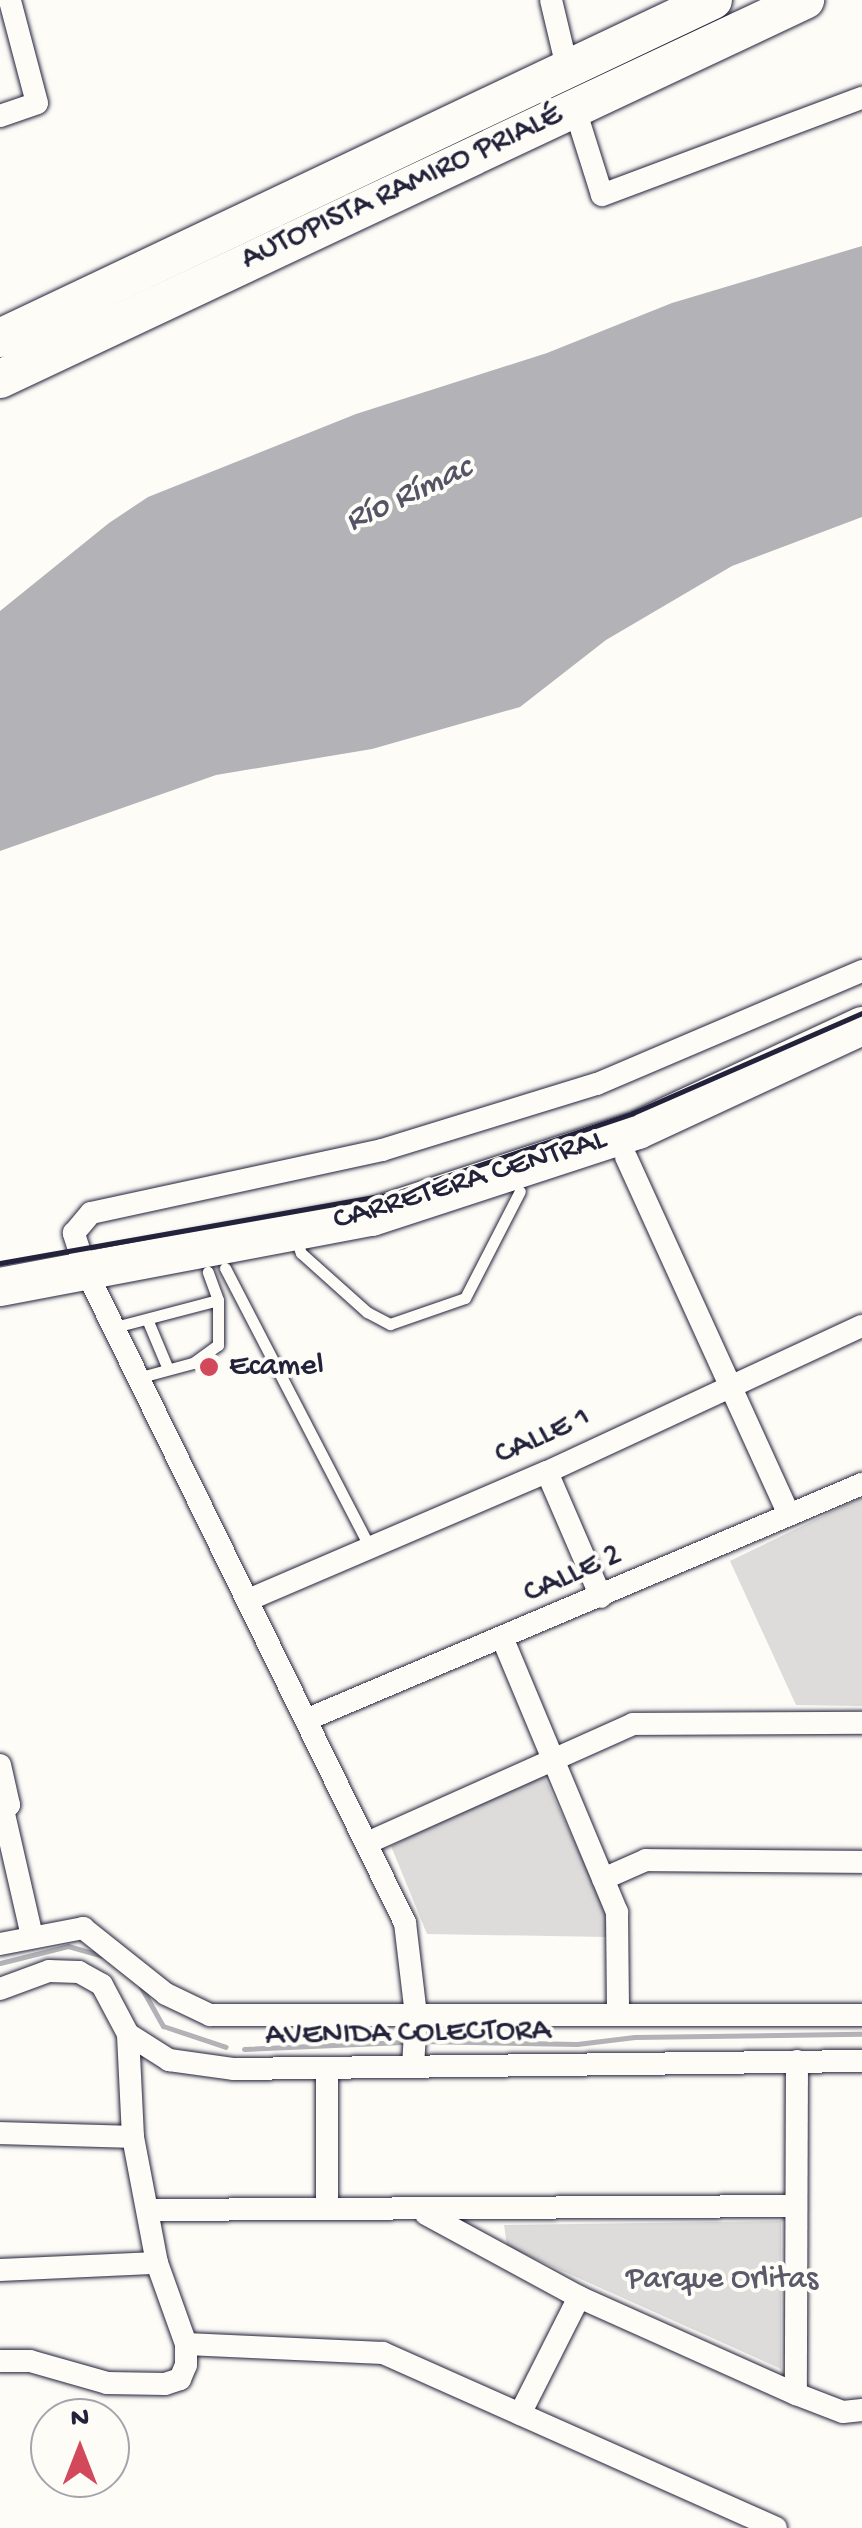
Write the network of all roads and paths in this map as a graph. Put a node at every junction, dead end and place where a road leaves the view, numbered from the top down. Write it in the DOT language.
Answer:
graph roads {
  1 [pos="10,0"];
  2 [pos="551,0"];
  3 [pos="713,0"];
  4 [pos="804,0"];
  5 [pos="567,66"];
  6 [pos="862,98"];
  7 [pos="574,106"];
  8 [pos="0,116"];
  9 [pos="0,338"];
  10 [pos="0,379"];
  11 [pos="862,971"];
  12 [pos="862,1026"];
  13 [pos="862,1050"];
  14 [pos="608,1155"];
  15 [pos="520,1191"];
  16 [pos="297,1242"];
  17 [pos="217,1280"];
  18 [pos="0,1288"];
  19 [pos="100,1297"];
  20 [pos="0,1314"];
  21 [pos="147,1318"];
  22 [pos="862,1326"];
  23 [pos="168,1370"];
  24 [pos="141,1377"];
  25 [pos="730,1386"];
  26 [pos="546,1472"];
  27 [pos="862,1484"];
  28 [pos="790,1515"];
  29 [pos="370,1548"];
  30 [pos="601,1597"];
  31 [pos="248,1600"];
  32 [pos="504,1642"];
  33 [pos="308,1719"];
  34 [pos="862,1723"];
  35 [pos="554,1762"];
  36 [pos="0,1765"];
  37 [pos="2,1814"];
  38 [pos="367,1843"];
  39 [pos="862,1862"];
  40 [pos="603,1879"];
  41 [pos="32,1936"];
  42 [pos="0,1944"];
  43 [pos="0,1989"];
  44 [pos="618,2013"];
  45 [pos="416,2014"];
  46 [pos="862,2015"];
  47 [pos="128,2034"];
  48 [pos="796,2061"];
  49 [pos="862,2061"];
  50 [pos="413,2067"];
  51 [pos="328,2069"];
  52 [pos="0,2133"];
  53 [pos="133,2137"];
  54 [pos="326,2206"];
  55 [pos="796,2206"];
  56 [pos="148,2210"];
  57 [pos="422,2213"];
  58 [pos="157,2264"];
  59 [pos="0,2270"];
  60 [pos="579,2296"];
  61 [pos="186,2344"];
  62 [pos="0,2361"];
  63 [pos="796,2394"];
  64 [pos="862,2410"];
  65 [pos="520,2414"];
  66 [pos="776,2528"];
  1 -- 8 [label="street"];
  2 -- 5 [label="street"];
  3 -- 5 [label="highway, AUTOPISTA RAMIRO PRIALÉ"];
  4 -- 7 [label="highway, AUTOPISTA RAMIRO PRIALÉ"];
  5 -- 9 [label="highway, AUTOPISTA RAMIRO PRIALÉ"];
  6 -- 7 [label="street"];
  7 -- 10 [label="highway, AUTOPISTA RAMIRO PRIALÉ"];
  11 -- 19 [label="street"];
  12 -- 14 [label="highway, CARRETERA CENTRAL"];
  13 -- 14 [label="highway, CARRETERA CENTRAL"];
  14 -- 15 [label="highway, CARRETERA CENTRAL"];
  14 -- 16 [label="highway, CARRETERA CENTRAL"];
  14 -- 25 [label="street"];
  15 -- 16 [label="highway, CARRETERA CENTRAL"];
  15 -- 16 [label="lane"];
  16 -- 17 [label="highway, CARRETERA CENTRAL"];
  16 -- 19 [label="highway, CARRETERA CENTRAL"];
  17 -- 19 [label="highway, CARRETERA CENTRAL"];
  17 -- 21 [label="lane"];
  17 -- 23 [label="lane"];
  17 -- 29 [label="lane"];
  18 -- 19 [label="highway, CARRETERA CENTRAL"];
  19 -- 20 [label="highway, CARRETERA CENTRAL"];
  19 -- 21 [label="lane"];
  19 -- 24 [label="street"];
  21 -- 23 [label="lane"];
  22 -- 25 [label="street, CALLE 1"];
  23 -- 24 [label="lane"];
  24 -- 31 [label="street"];
  25 -- 26 [label="street, CALLE 1"];
  25 -- 28 [label="street"];
  26 -- 29 [label="street, CALLE 1"];
  26 -- 30 [label="street"];
  27 -- 28 [label="street, CALLE 2"];
  28 -- 30 [label="street, CALLE 2"];
  29 -- 31 [label="street, CALLE 1"];
  30 -- 32 [label="street, CALLE 2"];
  31 -- 33 [label="street"];
  32 -- 33 [label="street, CALLE 2"];
  32 -- 35 [label="street"];
  33 -- 38 [label="street"];
  34 -- 35 [label="street"];
  35 -- 38 [label="street"];
  35 -- 40 [label="street"];
  36 -- 37 [label="street"];
  37 -- 41 [label="street"];
  38 -- 45 [label="street"];
  39 -- 40 [label="street"];
  40 -- 44 [label="street"];
  41 -- 42 [label="street, AVENIDA COLECTORA"];
  41 -- 45 [label="street, AVENIDA COLECTORA"];
  43 -- 47 [label="street"];
  44 -- 45 [label="street, AVENIDA COLECTORA"];
  44 -- 46 [label="street, AVENIDA COLECTORA"];
  45 -- 50 [label="street"];
  47 -- 51 [label="street, AVENIDA COLECTORA"];
  47 -- 53 [label="street"];
  48 -- 49 [label="street, AVENIDA COLECTORA"];
  48 -- 50 [label="street, AVENIDA COLECTORA"];
  48 -- 55 [label="street"];
  50 -- 51 [label="street, AVENIDA COLECTORA"];
  51 -- 54 [label="street"];
  52 -- 53 [label="street"];
  53 -- 56 [label="street"];
  54 -- 56 [label="street"];
  54 -- 57 [label="street"];
  55 -- 57 [label="street"];
  55 -- 63 [label="street"];
  56 -- 58 [label="street"];
  57 -- 60 [label="street"];
  58 -- 59 [label="street"];
  58 -- 61 [label="street"];
  60 -- 63 [label="street"];
  60 -- 65 [label="street"];
  61 -- 62 [label="street"];
  61 -- 65 [label="street"];
  63 -- 64 [label="street"];
  65 -- 66 [label="street"];
}
